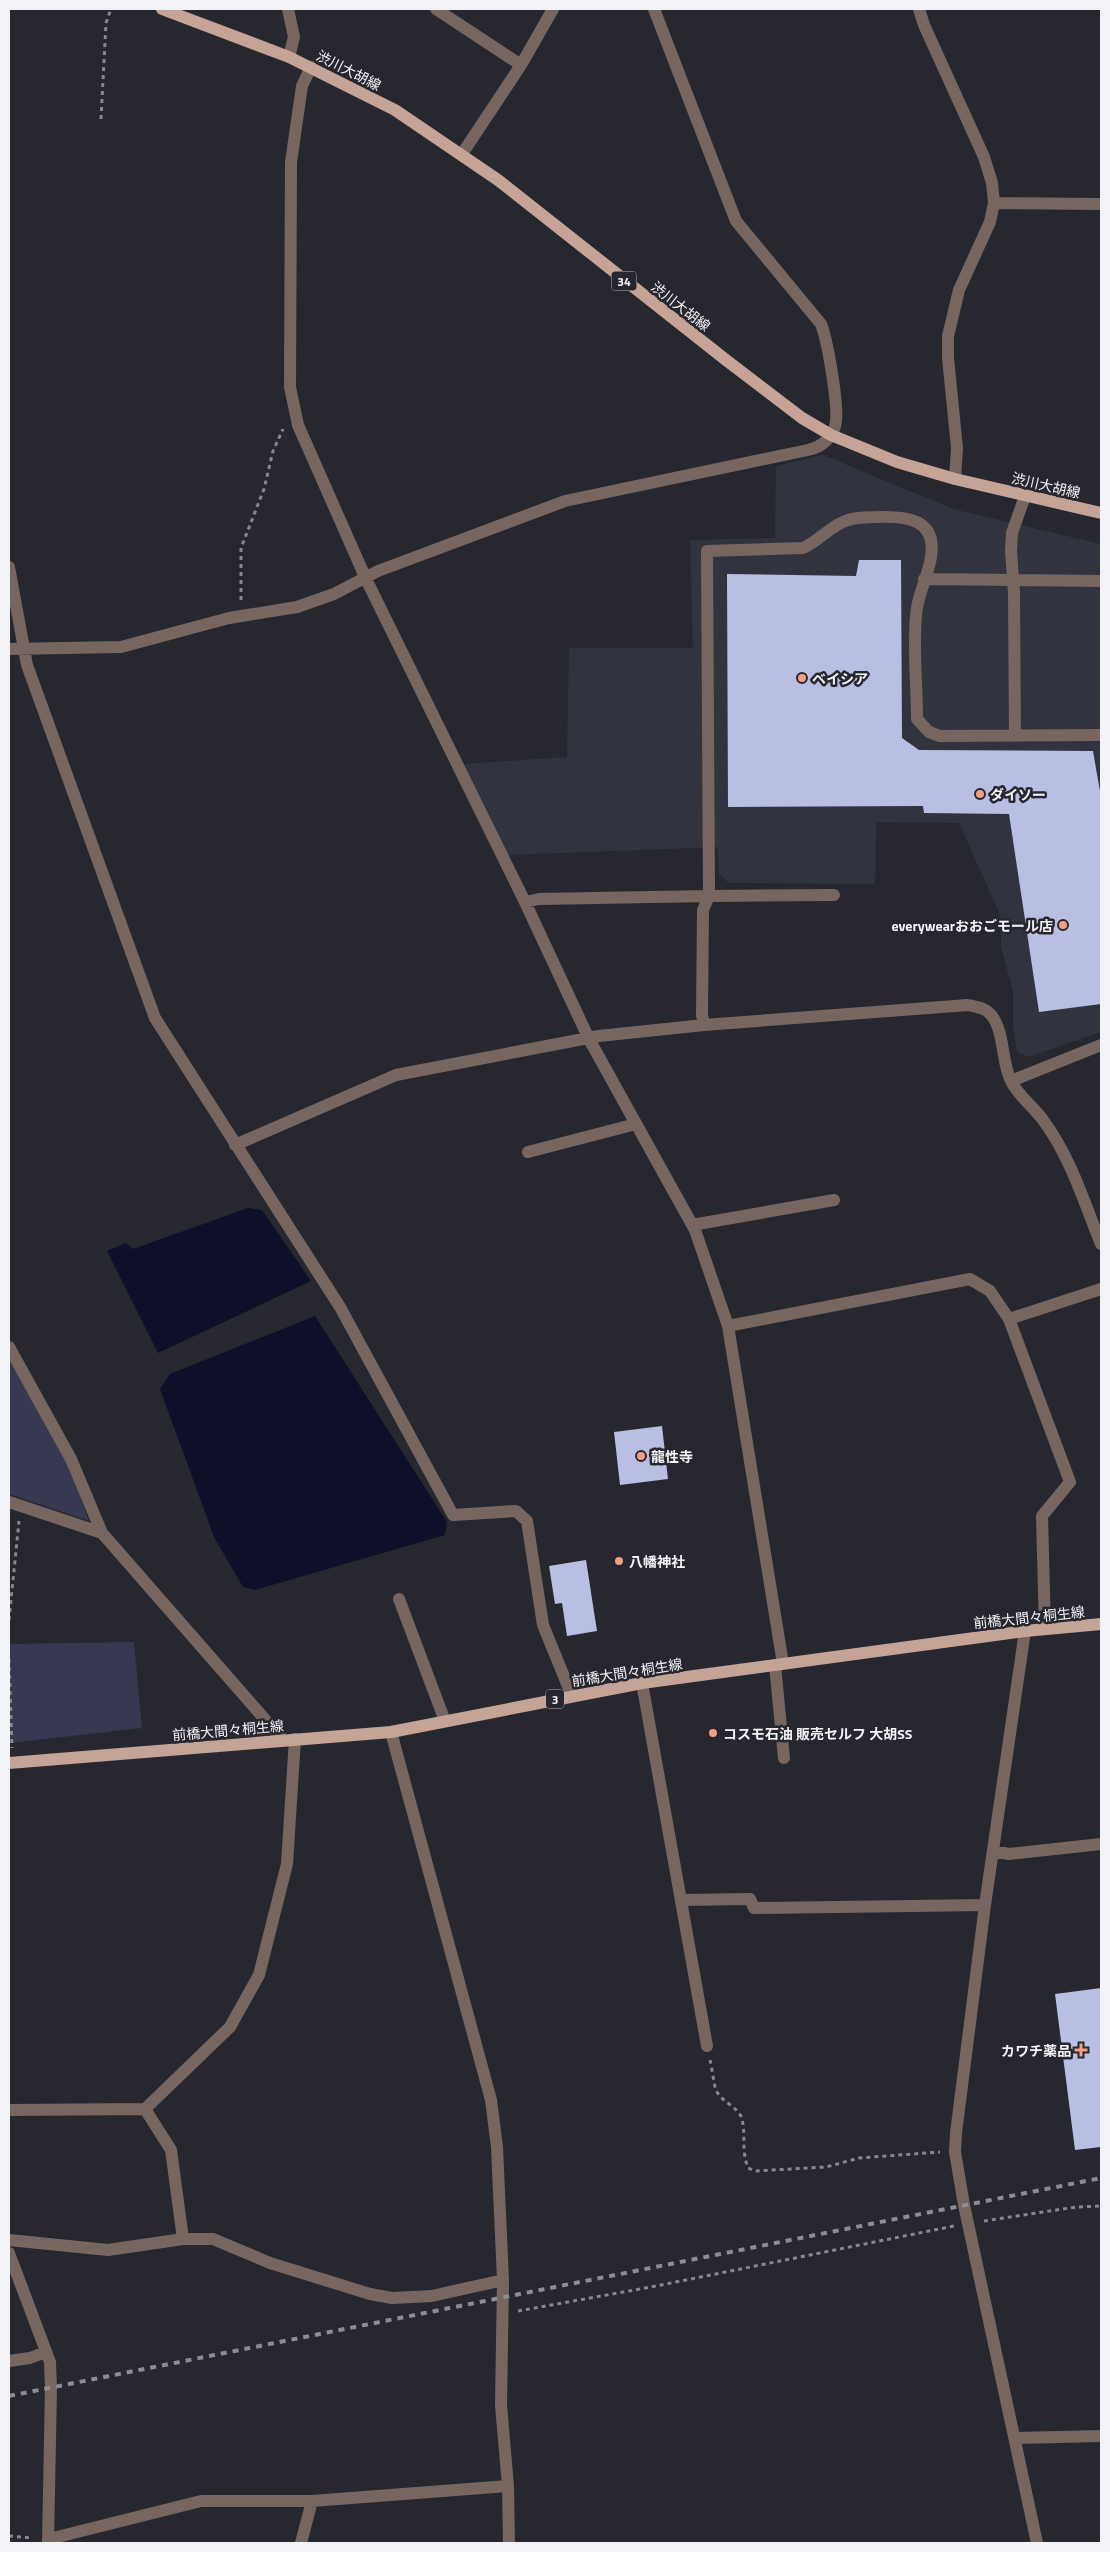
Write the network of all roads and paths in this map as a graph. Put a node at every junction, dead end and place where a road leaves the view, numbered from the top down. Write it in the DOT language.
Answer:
graph roads {
  1 [pos="111,9"];
  2 [pos="162,9"];
  3 [pos="288,9"];
  4 [pos="436,9"];
  5 [pos="553,9"];
  6 [pos="654,9"];
  7 [pos="919,9"];
  8 [pos="288,57"];
  9 [pos="520,65"];
  10 [pos="311,67"];
  11 [pos="101,119"];
  12 [pos="462,154"];
  13 [pos="994,203"];
  14 [pos="1101,204"];
  15 [pos="294,410"];
  16 [pos="831,436"];
  17 [pos="955,479"];
  18 [pos="1025,496"];
  19 [pos="1101,513"];
  20 [pos="9,567"];
  21 [pos="366,578"];
  22 [pos="924,580"];
  23 [pos="1013,580"];
  24 [pos="1101,580"];
  25 [pos="243,616"];
  26 [pos="9,649"];
  27 [pos="24,649"];
  28 [pos="1101,735"];
  29 [pos="1015,736"];
  30 [pos="834,895"];
  31 [pos="709,896"];
  32 [pos="525,902"];
  33 [pos="704,1025"];
  34 [pos="589,1039"];
  35 [pos="1101,1045"];
  36 [pos="1011,1081"];
  37 [pos="636,1124"];
  38 [pos="235,1145"];
  39 [pos="528,1152"];
  40 [pos="834,1200"];
  41 [pos="692,1226"];
  42 [pos="1101,1244"];
  43 [pos="1101,1288"];
  44 [pos="1010,1319"];
  45 [pos="728,1326"];
  46 [pos="9,1347"];
  47 [pos="14,1504"];
  48 [pos="102,1533"];
  49 [pos="399,1599"];
  50 [pos="9,1620"];
  51 [pos="1101,1624"];
  52 [pos="1045,1629"];
  53 [pos="1026,1631"];
  54 [pos="9,1659"];
  55 [pos="779,1664"];
  56 [pos="642,1683"];
  57 [pos="572,1696"];
  58 [pos="445,1721"];
  59 [pos="391,1732"];
  60 [pos="289,1740"];
  61 [pos="784,1758"];
  62 [pos="11,1762"];
  63 [pos="1101,1844"];
  64 [pos="993,1851"];
  65 [pos="681,1900"];
  66 [pos="985,1904"];
  67 [pos="707,2046"];
  68 [pos="145,2109"];
  69 [pos="9,2110"];
  70 [pos="955,2152"];
  71 [pos="1101,2206"];
  72 [pos="968,2223"];
  73 [pos="183,2239"];
  74 [pos="9,2240"];
  75 [pos="9,2253"];
  76 [pos="503,2280"];
  77 [pos="503,2314"];
  78 [pos="46,2352"];
  79 [pos="9,2361"];
  80 [pos="1101,2436"];
  81 [pos="1015,2438"];
  82 [pos="508,2486"];
  83 [pos="312,2501"];
  84 [pos="9,2536"];
  85 [pos="48,2541"];
  86 [pos="301,2543"];
  87 [pos="509,2543"];
  88 [pos="1037,2543"];
  1 -- 11 [label="path"];
  2 -- 8 [label="main road, 渋川大胡線 / 34"];
  3 -- 8 [label="street"];
  4 -- 9 [label="street"];
  5 -- 9 [label="street"];
  6 -- 16 [label="street"];
  7 -- 13 [label="street"];
  8 -- 10 [label="main road, 渋川大胡線 / 34"];
  9 -- 12 [label="street"];
  10 -- 12 [label="main road, 渋川大胡線 / 34"];
  10 -- 15 [label="street"];
  12 -- 16 [label="main road, 渋川大胡線 / 34"];
  13 -- 14 [label="street"];
  13 -- 17 [label="street"];
  15 -- 21 [label="street"];
  15 -- 25 [label="path"];
  16 -- 17 [label="main road, 渋川大胡線 / 34"];
  16 -- 21 [label="street"];
  17 -- 18 [label="main road, 渋川大胡線 / 34"];
  18 -- 19 [label="main road, 渋川大胡線 / 34"];
  18 -- 23 [label="street"];
  20 -- 27 [label="street"];
  21 -- 25 [label="street"];
  21 -- 32 [label="street"];
  22 -- 23 [label="street"];
  22 -- 29 [label="street"];
  22 -- 31 [label="street"];
  23 -- 24 [label="street"];
  23 -- 29 [label="street"];
  25 -- 27 [label="street"];
  26 -- 27 [label="street"];
  27 -- 38 [label="street"];
  28 -- 29 [label="street"];
  30 -- 31 [label="street"];
  31 -- 32 [label="street"];
  31 -- 33 [label="street"];
  32 -- 34 [label="street"];
  33 -- 34 [label="street"];
  33 -- 36 [label="street"];
  34 -- 37 [label="street"];
  34 -- 38 [label="street"];
  35 -- 36 [label="street"];
  36 -- 42 [label="street"];
  37 -- 39 [label="street"];
  37 -- 41 [label="street"];
  38 -- 57 [label="street"];
  40 -- 41 [label="street"];
  41 -- 45 [label="street"];
  43 -- 44 [label="street"];
  44 -- 45 [label="street"];
  44 -- 52 [label="street"];
  45 -- 55 [label="street"];
  46 -- 48 [label="street"];
  47 -- 48 [label="street"];
  47 -- 50 [label="path"];
  48 -- 60 [label="street"];
  49 -- 58 [label="street"];
  51 -- 52 [label="main road, 前橋大間々桐生線 / 3"];
  52 -- 53 [label="main road, 前橋大間々桐生線 / 3"];
  53 -- 55 [label="main road, 前橋大間々桐生線 / 3"];
  53 -- 64 [label="street"];
  54 -- 62 [label="path"];
  55 -- 56 [label="main road, 前橋大間々桐生線 / 3"];
  55 -- 61 [label="street"];
  56 -- 57 [label="main road, 前橋大間々桐生線 / 3"];
  56 -- 65 [label="street"];
  57 -- 58 [label="main road, 前橋大間々桐生線 / 3"];
  58 -- 59 [label="main road, 前橋大間々桐生線 / 3"];
  59 -- 60 [label="main road, 前橋大間々桐生線 / 3"];
  59 -- 76 [label="street"];
  60 -- 62 [label="main road, 前橋大間々桐生線 / 3"];
  60 -- 68 [label="street"];
  63 -- 64 [label="street"];
  64 -- 66 [label="street"];
  65 -- 66 [label="street"];
  65 -- 67 [label="street"];
  66 -- 70 [label="street"];
  67 -- 70 [label="path"];
  68 -- 69 [label="street"];
  68 -- 73 [label="street"];
  70 -- 72 [label="street"];
  71 -- 72 [label="path"];
  72 -- 77 [label="path"];
  72 -- 81 [label="street"];
  73 -- 74 [label="street"];
  73 -- 76 [label="street"];
  75 -- 78 [label="street"];
  76 -- 77 [label="street"];
  77 -- 82 [label="street"];
  78 -- 79 [label="street"];
  78 -- 85 [label="street"];
  80 -- 81 [label="street"];
  81 -- 88 [label="street"];
  82 -- 83 [label="street"];
  82 -- 87 [label="street"];
  83 -- 85 [label="street"];
  83 -- 86 [label="street"];
  84 -- 85 [label="path"];
}
